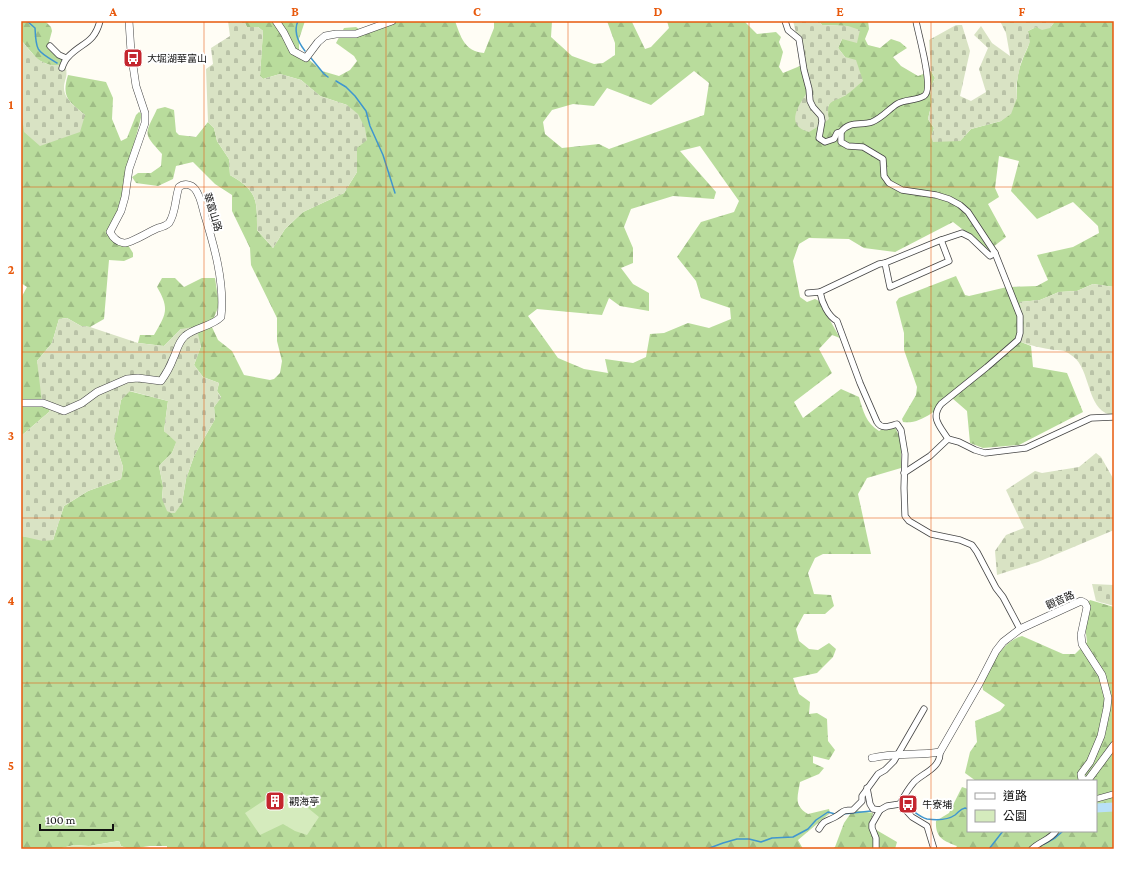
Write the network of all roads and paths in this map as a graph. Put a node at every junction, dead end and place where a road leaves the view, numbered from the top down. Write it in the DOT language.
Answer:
graph roads {
  1 [pos="100,21"];
  2 [pos="129,21"];
  3 [pos="276,21"];
  4 [pos="392,21"];
  5 [pos="786,21"];
  6 [pos="916,21"];
  7 [pos="50,46"];
  8 [pos="66,58"];
  9 [pos="62,68"];
  10 [pos="841,132"];
  11 [pos="941,240"];
  12 [pos="995,253"];
  13 [pos="885,263"];
  14 [pos="820,292"];
  15 [pos="808,293"];
  16 [pos="21,402"];
  17 [pos="1114,417"];
  18 [pos="948,439"];
  19 [pos="904,473"];
  20 [pos="1020,629"];
  21 [pos="924,709"];
  22 [pos="1114,745"];
  23 [pos="940,752"];
  24 [pos="898,755"];
  25 [pos="872,758"];
  26 [pos="1081,780"];
  27 [pos="867,788"];
  28 [pos="1114,794"];
  29 [pos="1097,799"];
  30 [pos="900,804"];
  31 [pos="880,810"];
  32 [pos="819,829"];
  33 [pos="1055,832"];
  34 [pos="876,849"];
  35 [pos="934,849"];
  36 [pos="1032,849"];
  1 -- 8 [label="street"];
  2 -- 16 [label="street, 華富山路"];
  3 -- 4 [label="street"];
  5 -- 10 [label="street"];
  6 -- 10 [label="street"];
  7 -- 8 [label="street"];
  8 -- 9 [label="street"];
  10 -- 12 [label="street"];
  11 -- 12 [label="street"];
  11 -- 13 [label="street"];
  11 -- 13 [label="street"];
  12 -- 18 [label="street"];
  13 -- 14 [label="street"];
  14 -- 15 [label="street"];
  14 -- 19 [label="street"];
  17 -- 18 [label="street"];
  18 -- 19 [label="street"];
  19 -- 20 [label="street"];
  20 -- 23 [label="street, 觀音路"];
  20 -- 26 [label="street, 觀音路"];
  21 -- 24 [label="street"];
  22 -- 26 [label="street, 觀音路"];
  23 -- 24 [label="street"];
  23 -- 30 [label="street"];
  24 -- 25 [label="street"];
  24 -- 27 [label="street"];
  27 -- 31 [label="street"];
  27 -- 32 [label="street"];
  28 -- 29 [label="street"];
  30 -- 31 [label="street"];
  30 -- 35 [label="street"];
  31 -- 34 [label="street"];
  33 -- 36 [label="street"];
}
